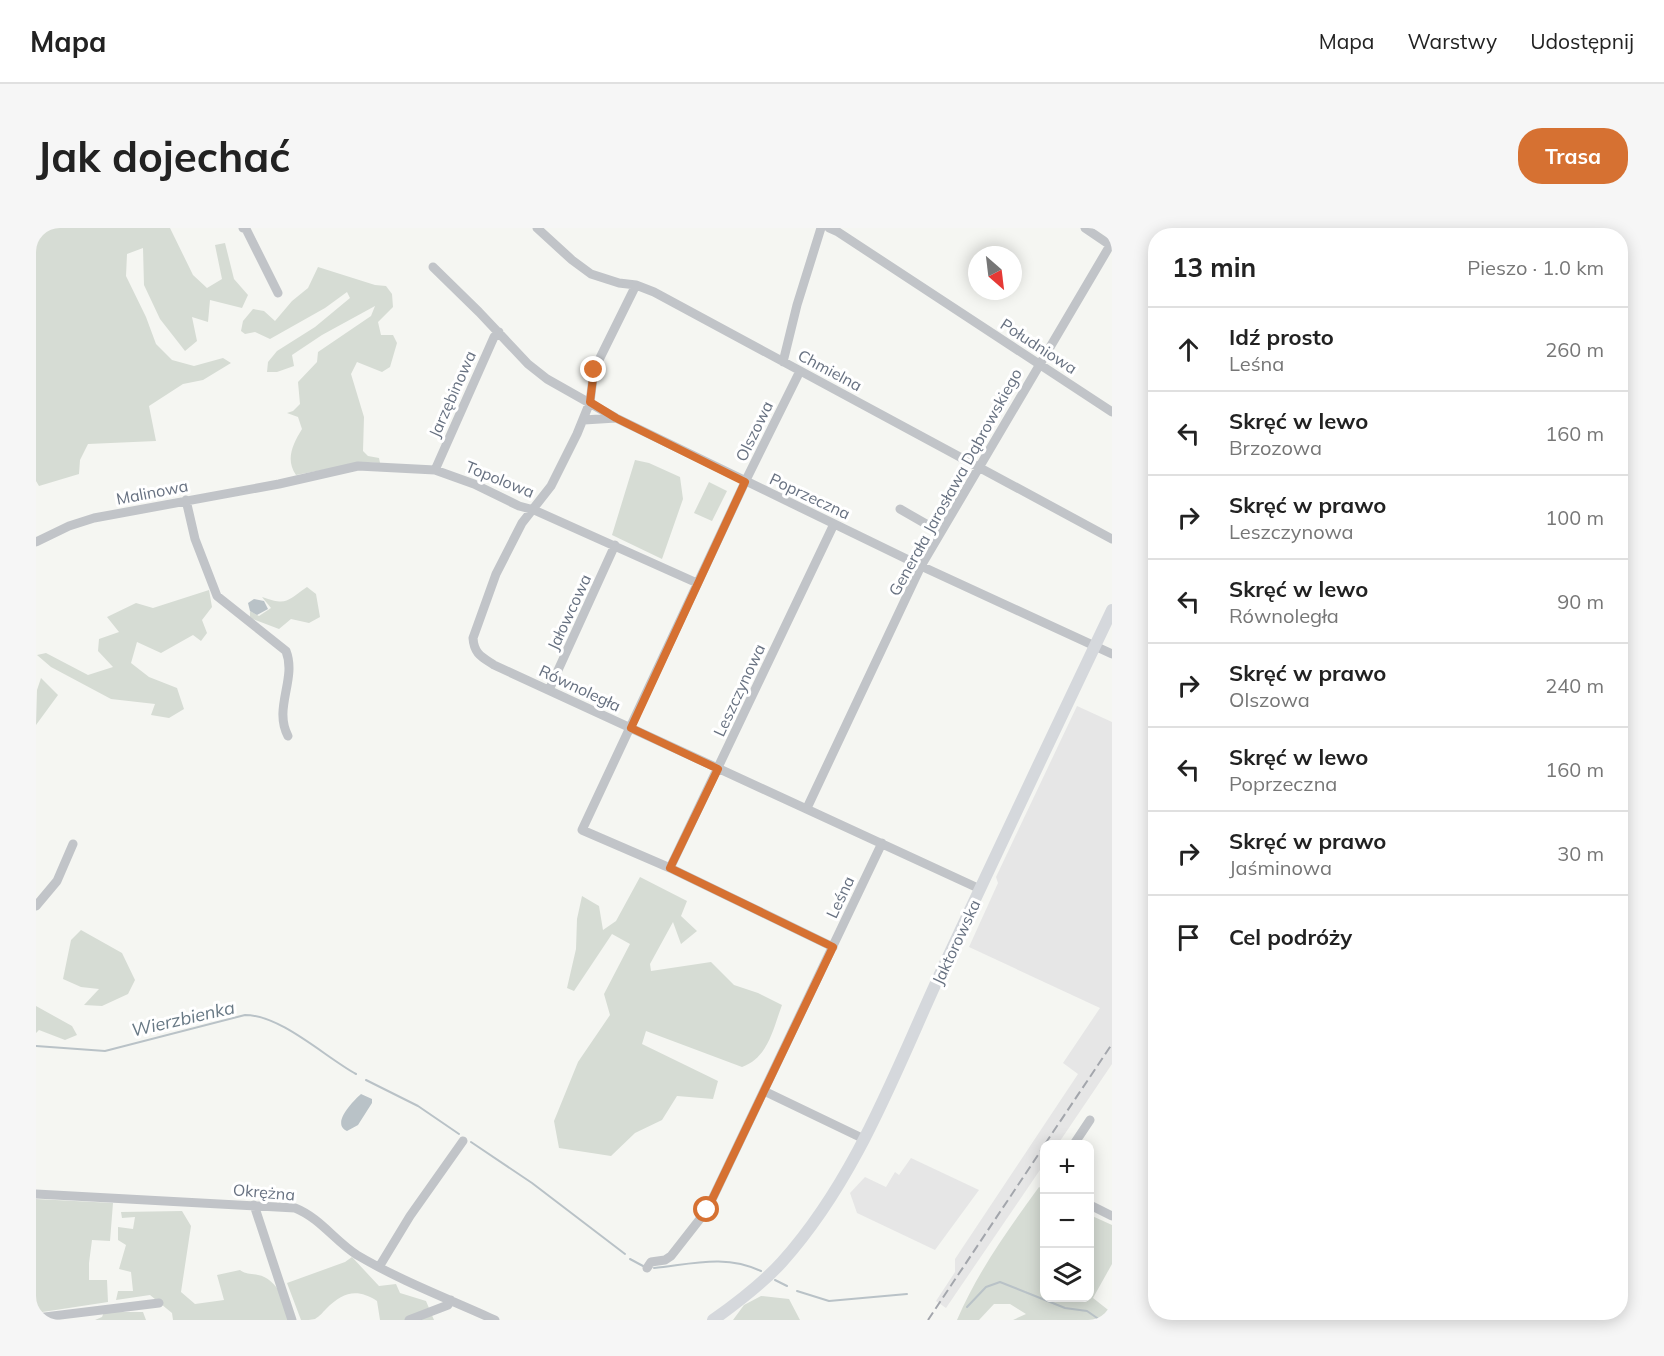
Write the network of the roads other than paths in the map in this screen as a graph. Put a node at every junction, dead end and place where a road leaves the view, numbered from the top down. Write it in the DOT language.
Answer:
graph roads {
  1 [pos="243,228"];
  2 [pos="537,228"];
  3 [pos="821,228"];
  4 [pos="829,228"];
  5 [pos="1085,228"];
  6 [pos="1111,243"];
  7 [pos="433,267"];
  8 [pos="636,285"];
  9 [pos="278,293"];
  10 [pos="499,332"];
  11 [pos="783,362"];
  12 [pos="1039,364"];
  13 [pos="800,371"];
  14 [pos="590,402"];
  15 [pos="1112,412"];
  16 [pos="616,418"];
  17 [pos="584,420"];
  18 [pos="978,467"];
  19 [pos="435,470"];
  20 [pos="745,482"];
  21 [pos="279,484"];
  22 [pos="186,500"];
  23 [pos="900,509"];
  24 [pos="534,510"];
  25 [pos="834,524"];
  26 [pos="940,532"];
  27 [pos="1112,539"];
  28 [pos="36,542"];
  29 [pos="615,545"];
  30 [pos="921,566"];
  31 [pos="697,584"];
  32 [pos="1112,610"];
  33 [pos="1095,646"];
  34 [pos="1112,654"];
  35 [pos="549,690"];
  36 [pos="631,728"];
  37 [pos="288,736"];
  38 [pos="718,769"];
  39 [pos="807,808"];
  40 [pos="882,843"];
  41 [pos="73,844"];
  42 [pos="670,868"];
  43 [pos="980,889"];
  44 [pos="36,906"];
  45 [pos="833,947"];
  46 [pos="764,1091"];
  47 [pos="1090,1120"];
  48 [pos="864,1139"];
  49 [pos="1077,1140"];
  50 [pos="463,1142"];
  51 [pos="36,1194"];
  52 [pos="254,1205"];
  53 [pos="1094,1207"];
  54 [pos="1112,1216"];
  55 [pos="379,1267"];
  56 [pos="647,1268"];
  57 [pos="451,1300"];
  58 [pos="159,1303"];
  59 [pos="36,1318"];
  60 [pos="292,1320"];
  61 [pos="410,1320"];
  62 [pos="495,1320"];
  63 [pos="713,1320"];
  1 -- 9 [label="street"];
  2 -- 8 [label="street, Chmielna"];
  3 -- 11 [label="street"];
  4 -- 12 [label="street, Południowa"];
  5 -- 6 [label="street"];
  6 -- 12 [label="street, Generała Jarosława Dąbrowskiego"];
  7 -- 10 [label="street, Poprzeczna"];
  8 -- 11 [label="street, Chmielna"];
  8 -- 14 [label="street, Równoległa"];
  10 -- 14 [label="street, Poprzeczna"];
  10 -- 19 [label="street, Jarzębinowa"];
  11 -- 13 [label="street, Chmielna"];
  12 -- 15 [label="street, Południowa"];
  12 -- 18 [label="street, Generała Jarosława Dąbrowskiego"];
  13 -- 18 [label="street, Chmielna"];
  13 -- 20 [label="street, Olszowa"];
  14 -- 16 [label="street, Poprzeczna"];
  14 -- 17 [label="street, Równoległa"];
  16 -- 17 [label="street"];
  16 -- 20 [label="street, Poprzeczna"];
  17 -- 24 [label="street, Równoległa"];
  18 -- 26 [label="street, Generała Jarosława Dąbrowskiego"];
  18 -- 27 [label="street, Chmielna"];
  19 -- 21 [label="street, Topolowa"];
  19 -- 24 [label="street, Topolowa"];
  20 -- 25 [label="street, Poprzeczna"];
  20 -- 31 [label="street, Olszowa"];
  21 -- 22 [label="street, Malinowa"];
  22 -- 28 [label="street, Malinowa"];
  22 -- 37 [label="street"];
  23 -- 26 [label="street"];
  24 -- 29 [label="street, Topolowa"];
  24 -- 35 [label="street, Równoległa"];
  25 -- 30 [label="street, Poprzeczna"];
  25 -- 38 [label="street, Leszczynowa"];
  26 -- 30 [label="street, Generała Jarosława Dąbrowskiego"];
  29 -- 31 [label="street, Topolowa"];
  29 -- 35 [label="street, Jałowcowa"];
  30 -- 33 [label="street, Poprzeczna"];
  30 -- 39 [label="street, Generała Jarosława Dąbrowskiego"];
  31 -- 36 [label="street, Olszowa"];
  32 -- 33 [label="main road, Jaktorowska"];
  33 -- 34 [label="street, Poprzeczna"];
  33 -- 43 [label="main road, Jaktorowska"];
  35 -- 36 [label="street, Równoległa"];
  36 -- 38 [label="street, Równoległa"];
  36 -- 42 [label="street, Olszowa"];
  38 -- 39 [label="street, Równoległa"];
  38 -- 42 [label="street, Leszczynowa"];
  39 -- 40 [label="street, Równoległa"];
  40 -- 43 [label="street, Równoległa"];
  40 -- 45 [label="street, Leśna"];
  41 -- 44 [label="street"];
  42 -- 45 [label="street"];
  43 -- 48 [label="main road, Jaktorowska"];
  45 -- 46 [label="street, Leśna"];
  46 -- 48 [label="street"];
  46 -- 56 [label="street, Leśna"];
  47 -- 49 [label="street"];
  48 -- 63 [label="main road, Jaktorowska"];
  50 -- 55 [label="street"];
  51 -- 52 [label="street, Okrężna"];
  52 -- 55 [label="street, Okrężna"];
  52 -- 60 [label="street"];
  53 -- 54 [label="street"];
  55 -- 57 [label="street, Okrężna"];
  57 -- 61 [label="street"];
  57 -- 62 [label="street, Okrężna"];
  58 -- 59 [label="street"];
}
